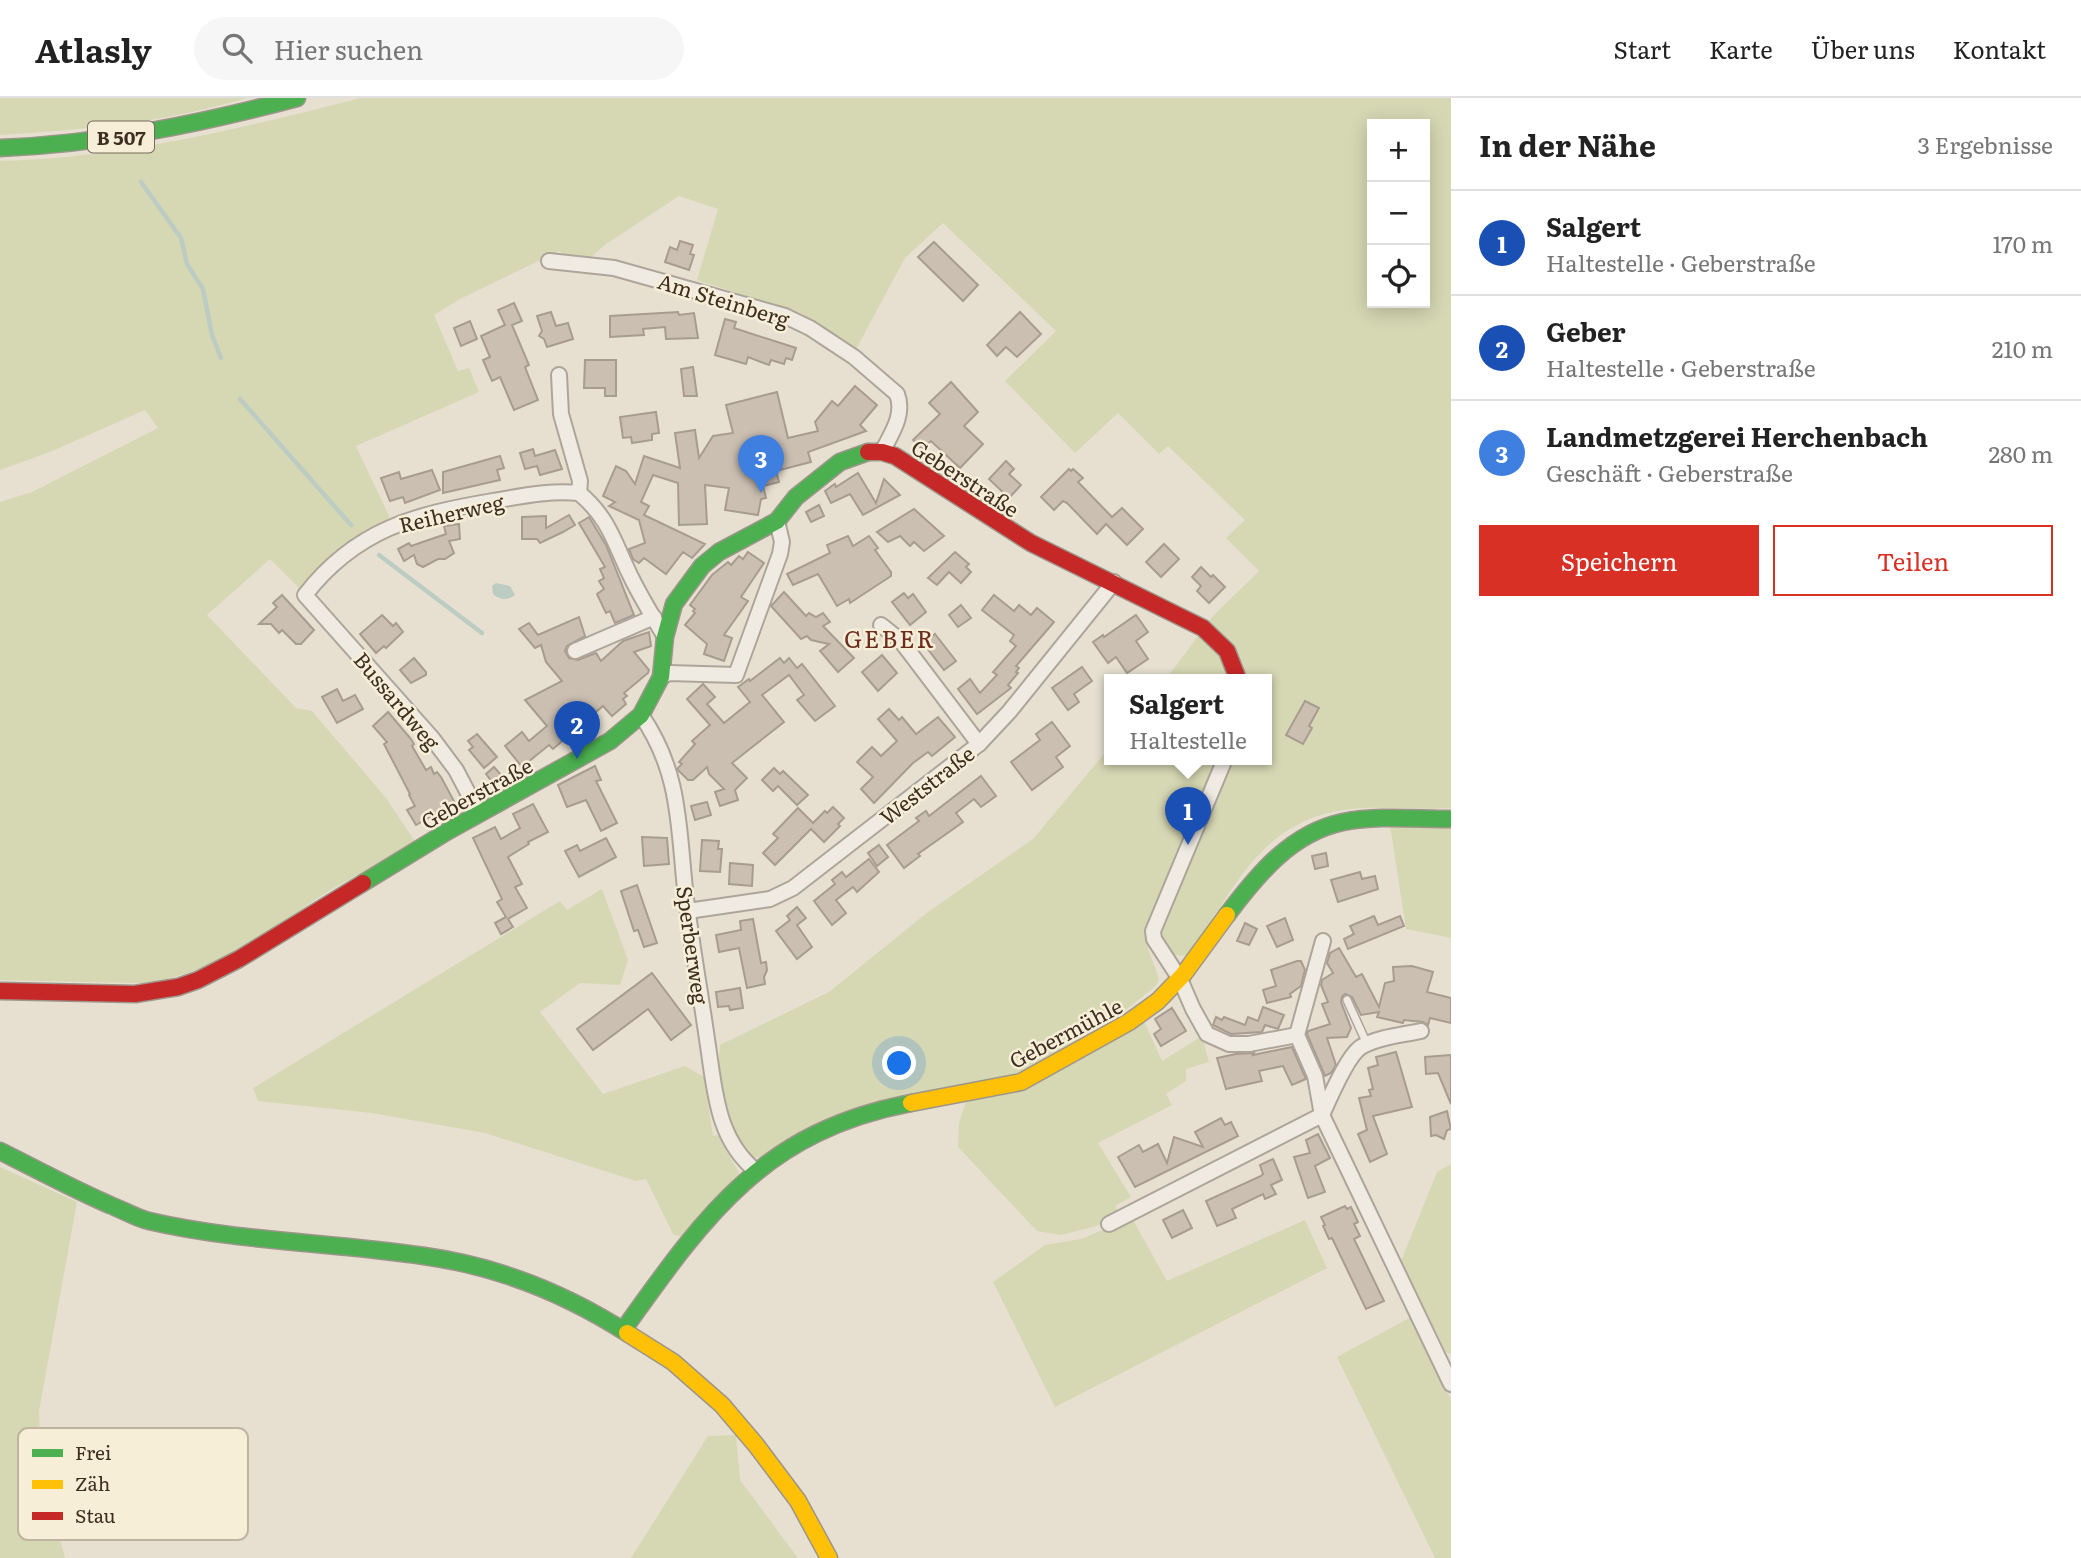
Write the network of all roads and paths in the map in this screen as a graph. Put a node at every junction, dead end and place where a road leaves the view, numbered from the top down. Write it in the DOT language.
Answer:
graph roads {
  1 [pos="297,98"];
  2 [pos="0,148"];
  3 [pos="549,261"];
  4 [pos="559,375"];
  5 [pos="882,452"];
  6 [pos="579,493"];
  7 [pos="778,521"];
  8 [pos="1114,582"];
  9 [pos="305,595"];
  10 [pos="654,617"];
  11 [pos="881,625"];
  12 [pos="665,637"];
  13 [pos="575,651"];
  14 [pos="1236,674"];
  15 [pos="661,677"];
  16 [pos="641,715"];
  17 [pos="979,744"];
  18 [pos="1222,765"];
  19 [pos="480,814"];
  20 [pos="1451,819"];
  21 [pos="688,911"];
  22 [pos="1323,942"];
  23 [pos="1180,978"];
  24 [pos="0,991"];
  25 [pos="1347,1000"];
  26 [pos="1421,1031"];
  27 [pos="1297,1035"];
  28 [pos="1367,1045"];
  29 [pos="1322,1115"];
  30 [pos="0,1151"];
  31 [pos="756,1171"];
  32 [pos="1109,1224"];
  33 [pos="624,1329"];
  34 [pos="1451,1384"];
  35 [pos="829,1558"];
  1 -- 2 [label="street, B 507"];
  3 -- 5 [label="street, Am Steinberg"];
  4 -- 6 [label="street"];
  5 -- 7 [label="street, Geberstraße"];
  5 -- 8 [label="street, Geberstraße"];
  6 -- 9 [label="street, Reiherweg"];
  6 -- 10 [label="street"];
  7 -- 12 [label="street, Geberstraße"];
  7 -- 15 [label="street"];
  8 -- 14 [label="street, Geberstraße"];
  8 -- 17 [label="street, Weststraße"];
  9 -- 19 [label="street, Bussardweg"];
  10 -- 12 [label="street"];
  10 -- 13 [label="street"];
  11 -- 17 [label="street"];
  12 -- 15 [label="street, Geberstraße"];
  15 -- 16 [label="street, Geberstraße"];
  16 -- 19 [label="street, Geberstraße"];
  16 -- 21 [label="street, Sperberweg"];
  17 -- 21 [label="street, Weststraße"];
  18 -- 23 [label="street"];
  19 -- 24 [label="street, Geberstraße"];
  20 -- 23 [label="street, Gebermühle"];
  21 -- 31 [label="street, Sperberweg"];
  22 -- 27 [label="street"];
  23 -- 27 [label="street"];
  23 -- 31 [label="street, Gebermühle"];
  25 -- 28 [label="lane"];
  26 -- 28 [label="street"];
  27 -- 29 [label="street"];
  28 -- 29 [label="street"];
  29 -- 32 [label="street"];
  29 -- 34 [label="street"];
  30 -- 33 [label="street"];
  31 -- 33 [label="street, Gebermühle"];
  33 -- 35 [label="street"];
}
